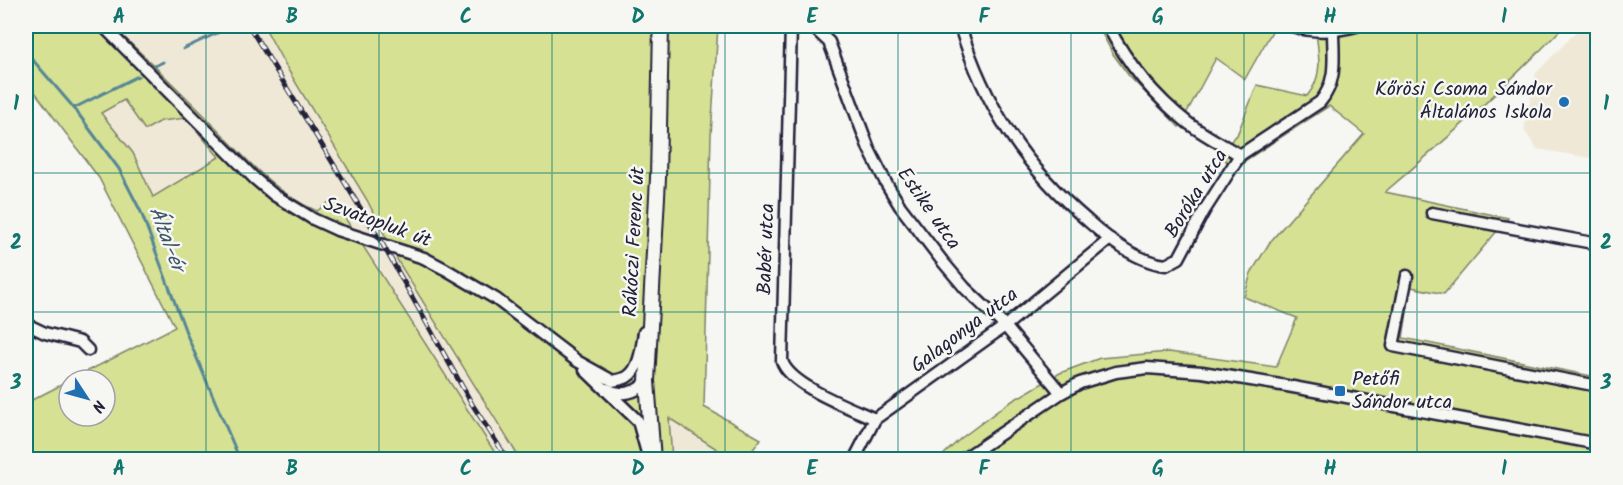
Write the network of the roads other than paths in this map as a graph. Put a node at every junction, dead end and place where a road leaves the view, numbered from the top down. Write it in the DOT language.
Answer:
graph roads {
  1 [pos="103,26"];
  2 [pos="662,26"];
  3 [pos="791,26"];
  4 [pos="804,26"];
  5 [pos="960,26"];
  6 [pos="1108,26"];
  7 [pos="1292,26"];
  8 [pos="1356,26"];
  9 [pos="1333,31"];
  10 [pos="1240,155"];
  11 [pos="1432,213"];
  12 [pos="1110,239"];
  13 [pos="1598,244"];
  14 [pos="1407,276"];
  15 [pos="653,278"];
  16 [pos="26,324"];
  17 [pos="1005,326"];
  18 [pos="88,350"];
  19 [pos="577,361"];
  20 [pos="613,381"];
  21 [pos="599,384"];
  22 [pos="643,385"];
  23 [pos="1598,386"];
  24 [pos="1061,393"];
  25 [pos="875,419"];
  26 [pos="1598,444"];
  27 [pos="651,459"];
  28 [pos="854,459"];
  29 [pos="962,459"];
  1 -- 19 [label="street, Szvatopluk út"];
  2 -- 15 [label="main road, Rákóczi Ferenc út"];
  3 -- 25 [label="street, Babér utca"];
  4 -- 17 [label="street, Estike utca"];
  5 -- 12 [label="street, Boróka utca"];
  6 -- 10 [label="street"];
  7 -- 9 [label="street"];
  8 -- 9 [label="street"];
  9 -- 10 [label="street, Boróka utca"];
  10 -- 12 [label="street, Boróka utca"];
  11 -- 13 [label="street"];
  12 -- 17 [label="street, Galagonya utca"];
  14 -- 23 [label="street"];
  15 -- 20 [label="street"];
  15 -- 22 [label="main road, Rákóczi Ferenc út"];
  16 -- 18 [label="street"];
  17 -- 24 [label="street, Estike utca"];
  17 -- 25 [label="street, Galagonya utca"];
  19 -- 20 [label="street, Szvatopluk út"];
  19 -- 21 [label="street, Szvatopluk út"];
  20 -- 22 [label="street, Szvatopluk út"];
  21 -- 22 [label="street"];
  21 -- 27 [label="street, Szvatopluk út"];
  22 -- 27 [label="main road, Rákóczi Ferenc út"];
  24 -- 26 [label="street"];
  24 -- 29 [label="street"];
  25 -- 28 [label="street, Galagonya utca"];
}
